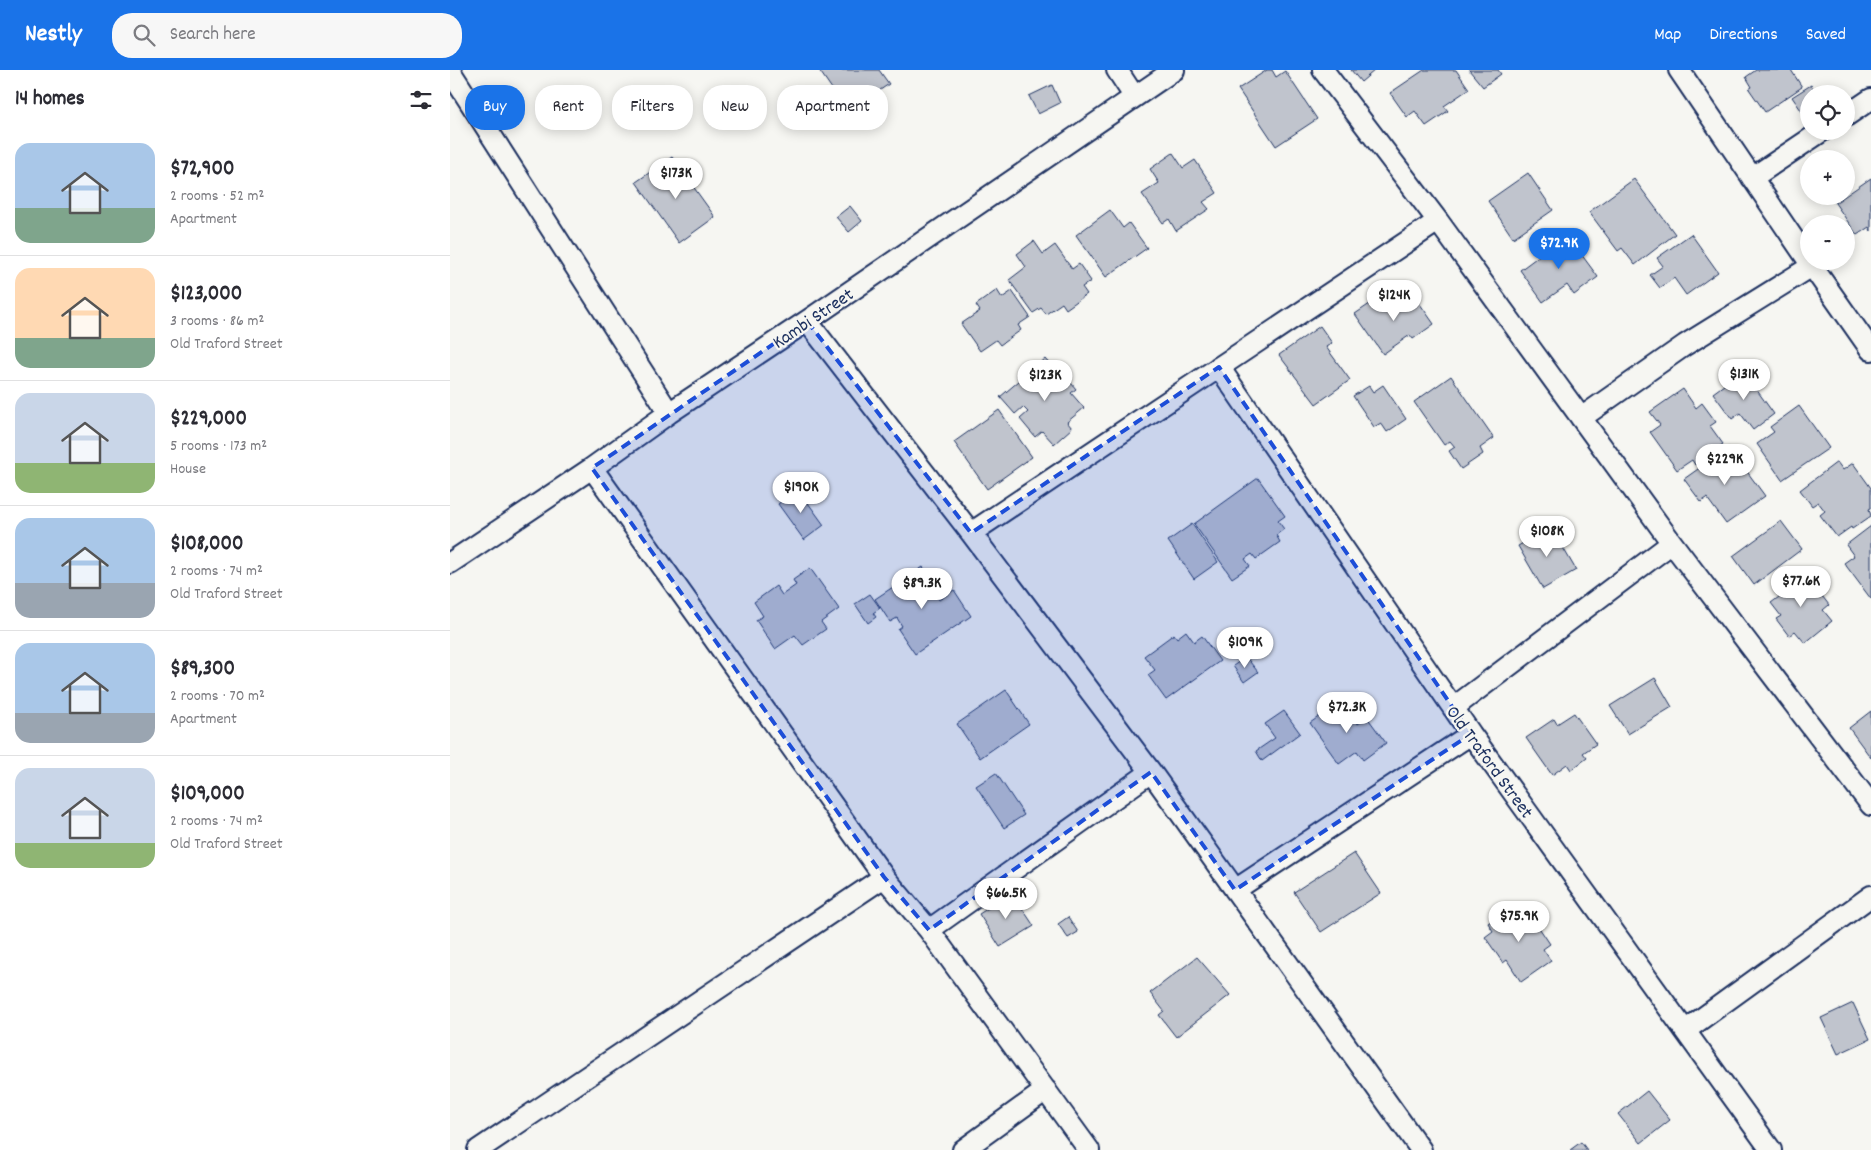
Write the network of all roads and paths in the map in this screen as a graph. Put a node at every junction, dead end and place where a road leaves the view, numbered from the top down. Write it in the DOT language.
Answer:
graph roads {
  1 [pos="1117,70"];
  2 [pos="1174,70"];
  3 [pos="1323,70"];
  4 [pos="1679,70"];
  5 [pos="450,71"];
  6 [pos="1134,96"];
  7 [pos="1871,99"];
  8 [pos="1855,110"];
  9 [pos="1809,140"];
  10 [pos="1752,178"];
  11 [pos="1438,221"];
  12 [pos="1800,248"];
  13 [pos="1806,270"];
  14 [pos="1815,270"];
  15 [pos="808,321"];
  16 [pos="1871,350"];
  17 [pos="1219,367"];
  18 [pos="669,413"];
  19 [pos="1581,418"];
  20 [pos="592,468"];
  21 [pos="971,532"];
  22 [pos="1672,544"];
  23 [pos="450,563"];
  24 [pos="1452,708"];
  25 [pos="1471,734"];
  26 [pos="1151,772"];
  27 [pos="1871,805"];
  28 [pos="884,877"];
  29 [pos="1235,890"];
  30 [pos="1871,896"];
  31 [pos="929,930"];
  32 [pos="1686,1030"];
  33 [pos="1046,1090"];
  34 [pos="478,1150"];
  35 [pos="963,1150"];
  36 [pos="1089,1150"];
  37 [pos="1421,1150"];
  38 [pos="1771,1150"];
  1 -- 6 [label="street"];
  2 -- 6 [label="street, Kambi Street"];
  3 -- 11 [label="street"];
  4 -- 10 [label="street"];
  5 -- 18 [label="street"];
  6 -- 15 [label="street, Kambi Street"];
  7 -- 8 [label="street"];
  9 -- 10 [label="street"];
  10 -- 12 [label="street"];
  11 -- 17 [label="street"];
  11 -- 19 [label="street"];
  13 -- 19 [label="street"];
  14 -- 16 [label="street"];
  15 -- 18 [label="street, Kambi Street"];
  15 -- 21 [label="street"];
  17 -- 21 [label="street"];
  17 -- 24 [label="street, Old Traford Street"];
  18 -- 20 [label="street, Kambi Street"];
  19 -- 22 [label="street"];
  20 -- 23 [label="street, Kambi Street"];
  20 -- 28 [label="street"];
  21 -- 26 [label="street"];
  22 -- 24 [label="street"];
  22 -- 27 [label="street"];
  24 -- 25 [label="street, Old Traford Street"];
  25 -- 29 [label="street"];
  25 -- 32 [label="street, Old Traford Street"];
  26 -- 29 [label="street"];
  26 -- 31 [label="street"];
  28 -- 31 [label="street"];
  28 -- 34 [label="street"];
  29 -- 37 [label="street"];
  30 -- 32 [label="street"];
  31 -- 33 [label="street"];
  32 -- 38 [label="street, Old Traford Street"];
  33 -- 35 [label="street"];
  33 -- 36 [label="street"];
}
